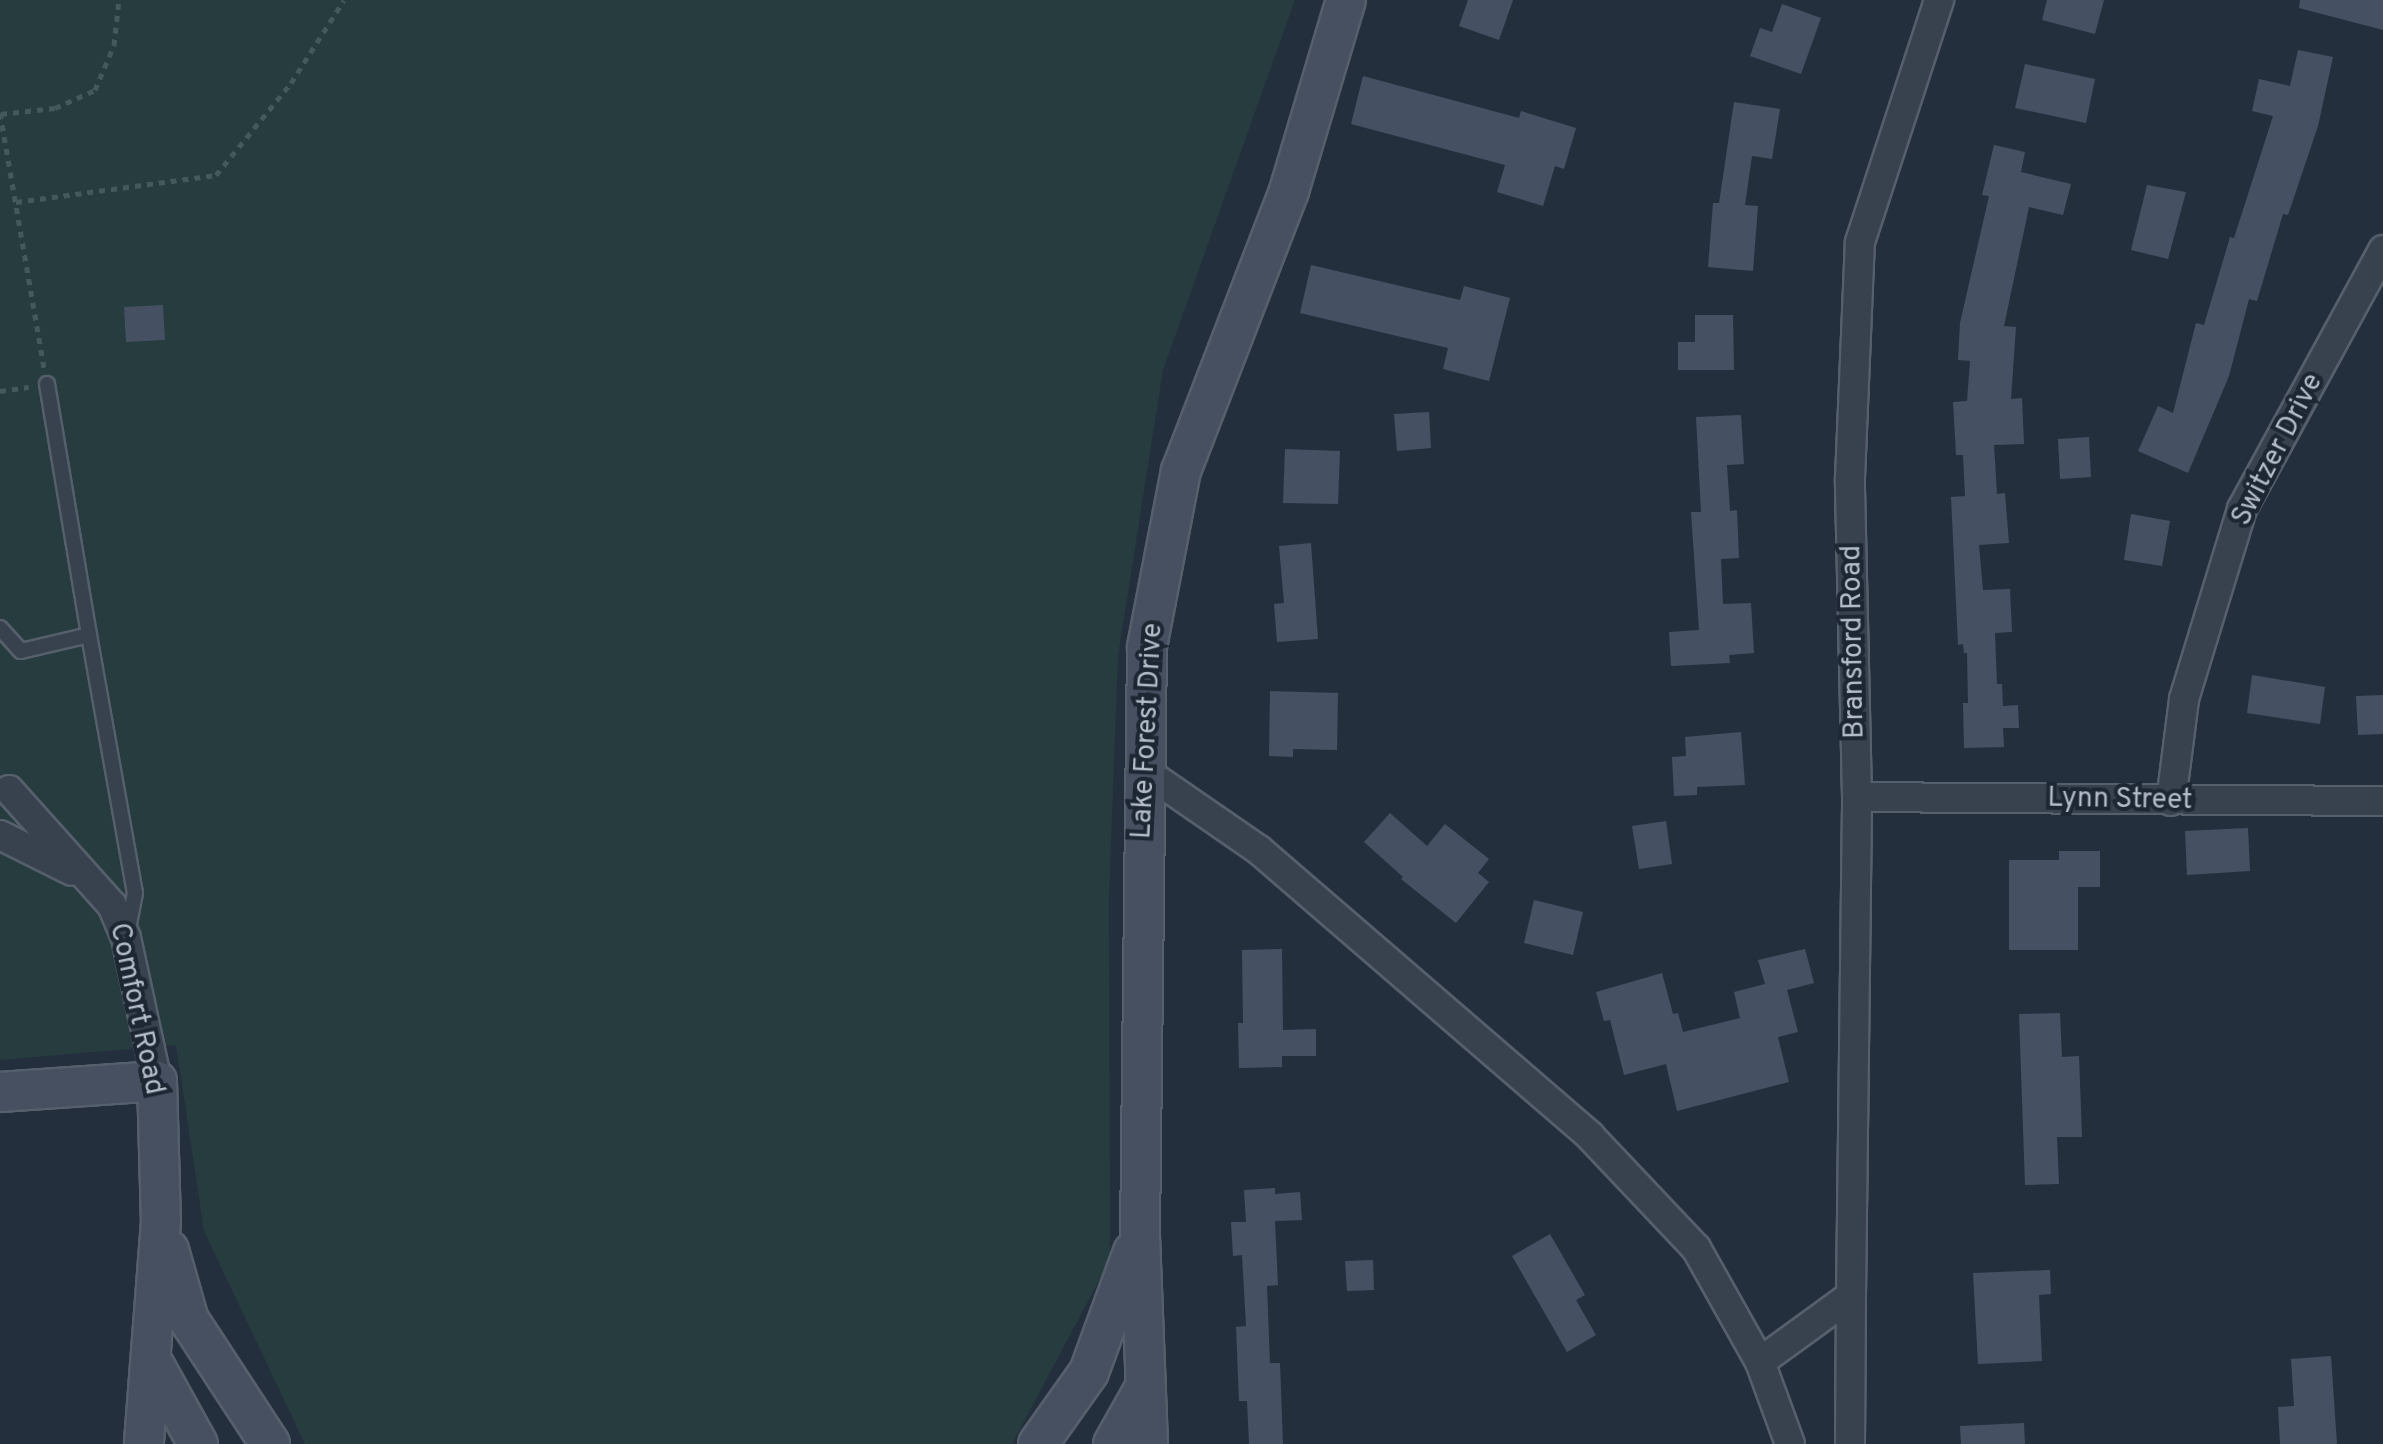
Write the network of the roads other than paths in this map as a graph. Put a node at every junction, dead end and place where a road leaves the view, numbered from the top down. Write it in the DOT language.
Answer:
graph roads {
  1 [pos="1346,0"];
  2 [pos="1939,0"];
  3 [pos="2383,250"];
  4 [pos="47,384"];
  5 [pos="0,628"];
  6 [pos="89,635"];
  7 [pos="1143,770"];
  8 [pos="9,790"];
  9 [pos="1857,797"];
  10 [pos="2171,801"];
  11 [pos="2383,801"];
  12 [pos="0,835"];
  13 [pos="97,886"];
  14 [pos="126,938"];
  15 [pos="157,1081"];
  16 [pos="0,1092"];
  17 [pos="161,1221"];
  18 [pos="1140,1235"];
  19 [pos="1851,1296"];
  20 [pos="152,1361"];
  21 [pos="1760,1362"];
  22 [pos="1144,1389"];
  23 [pos="144,1444"];
  24 [pos="198,1444"];
  25 [pos="270,1444"];
  26 [pos="1038,1444"];
  27 [pos="1113,1444"];
  28 [pos="1148,1444"];
  29 [pos="1790,1444"];
  30 [pos="1850,1444"];
  1 -- 7 [label="street, Lake Forest Drive"];
  2 -- 9 [label="street, Bransford Road"];
  3 -- 10 [label="street, Switzer Drive"];
  4 -- 6 [label="lane"];
  5 -- 6 [label="lane"];
  6 -- 14 [label="lane"];
  7 -- 18 [label="street, Lake Forest Drive"];
  7 -- 21 [label="street"];
  8 -- 13 [label="street, Comfort Road"];
  9 -- 10 [label="street, Lynn Street"];
  9 -- 19 [label="street, Bransford Road"];
  10 -- 11 [label="street, Lynn Street"];
  12 -- 13 [label="street"];
  13 -- 14 [label="street, Comfort Road"];
  14 -- 15 [label="street, Comfort Road"];
  15 -- 16 [label="street"];
  15 -- 17 [label="street, Comfort Road"];
  17 -- 20 [label="street, Comfort Road"];
  17 -- 25 [label="street, Comfort Road"];
  18 -- 22 [label="street, Lake Forest Drive"];
  18 -- 26 [label="street"];
  19 -- 21 [label="street"];
  19 -- 30 [label="street, Bransford Road"];
  20 -- 23 [label="street, Comfort Road"];
  20 -- 24 [label="street"];
  21 -- 29 [label="street"];
  22 -- 27 [label="street"];
  22 -- 28 [label="street, Lake Forest Drive"];
}
